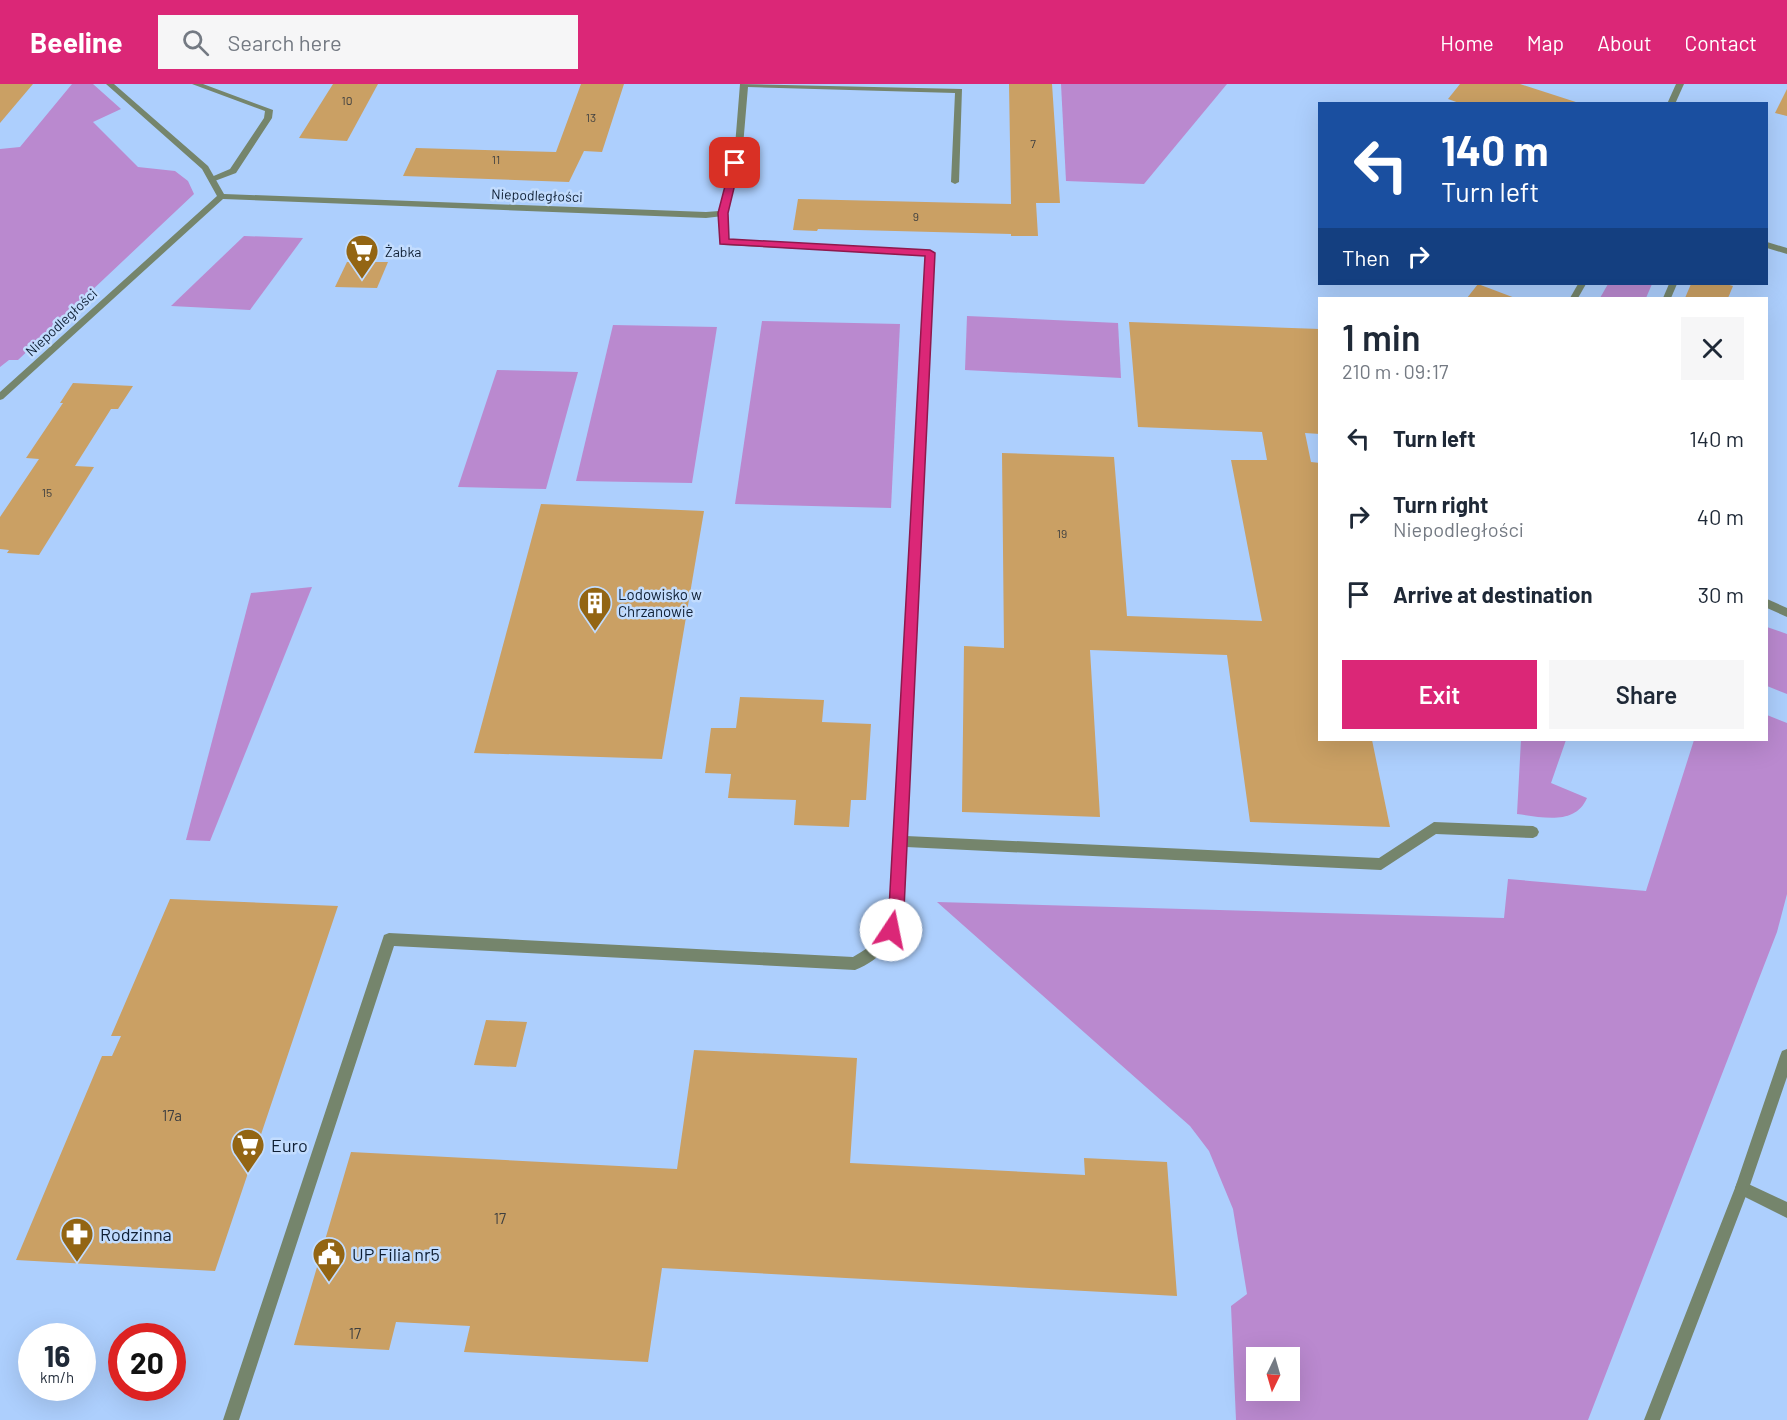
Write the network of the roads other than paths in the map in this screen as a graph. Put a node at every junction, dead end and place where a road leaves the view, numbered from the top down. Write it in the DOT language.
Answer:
graph roads {
  1 [pos="110,84"];
  2 [pos="196,84"];
  3 [pos="1680,84"];
  4 [pos="744,85"];
  5 [pos="1672,102"];
  6 [pos="212,180"];
  7 [pos="955,182"];
  8 [pos="220,196"];
  9 [pos="723,213"];
  10 [pos="1768,245"];
  11 [pos="1787,252"];
  12 [pos="0,397"];
  13 [pos="1768,604"];
  14 [pos="1787,613"];
  15 [pos="1533,832"];
  16 [pos="900,841"];
  17 [pos="1787,1056"];
  18 [pos="1742,1188"];
  19 [pos="1787,1210"];
  20 [pos="231,1420"];
  21 [pos="1652,1420"];
  1 -- 6 [label="street"];
  2 -- 6 [label="street"];
  3 -- 5 [label="street"];
  4 -- 7 [label="street"];
  4 -- 9 [label="street"];
  6 -- 8 [label="street"];
  8 -- 9 [label="street, Niepodległości"];
  8 -- 12 [label="street, Niepodległości"];
  9 -- 16 [label="street"];
  10 -- 11 [label="street"];
  13 -- 14 [label="street"];
  15 -- 16 [label="street"];
  16 -- 20 [label="street"];
  17 -- 18 [label="street"];
  18 -- 19 [label="street"];
  18 -- 21 [label="street"];
}
